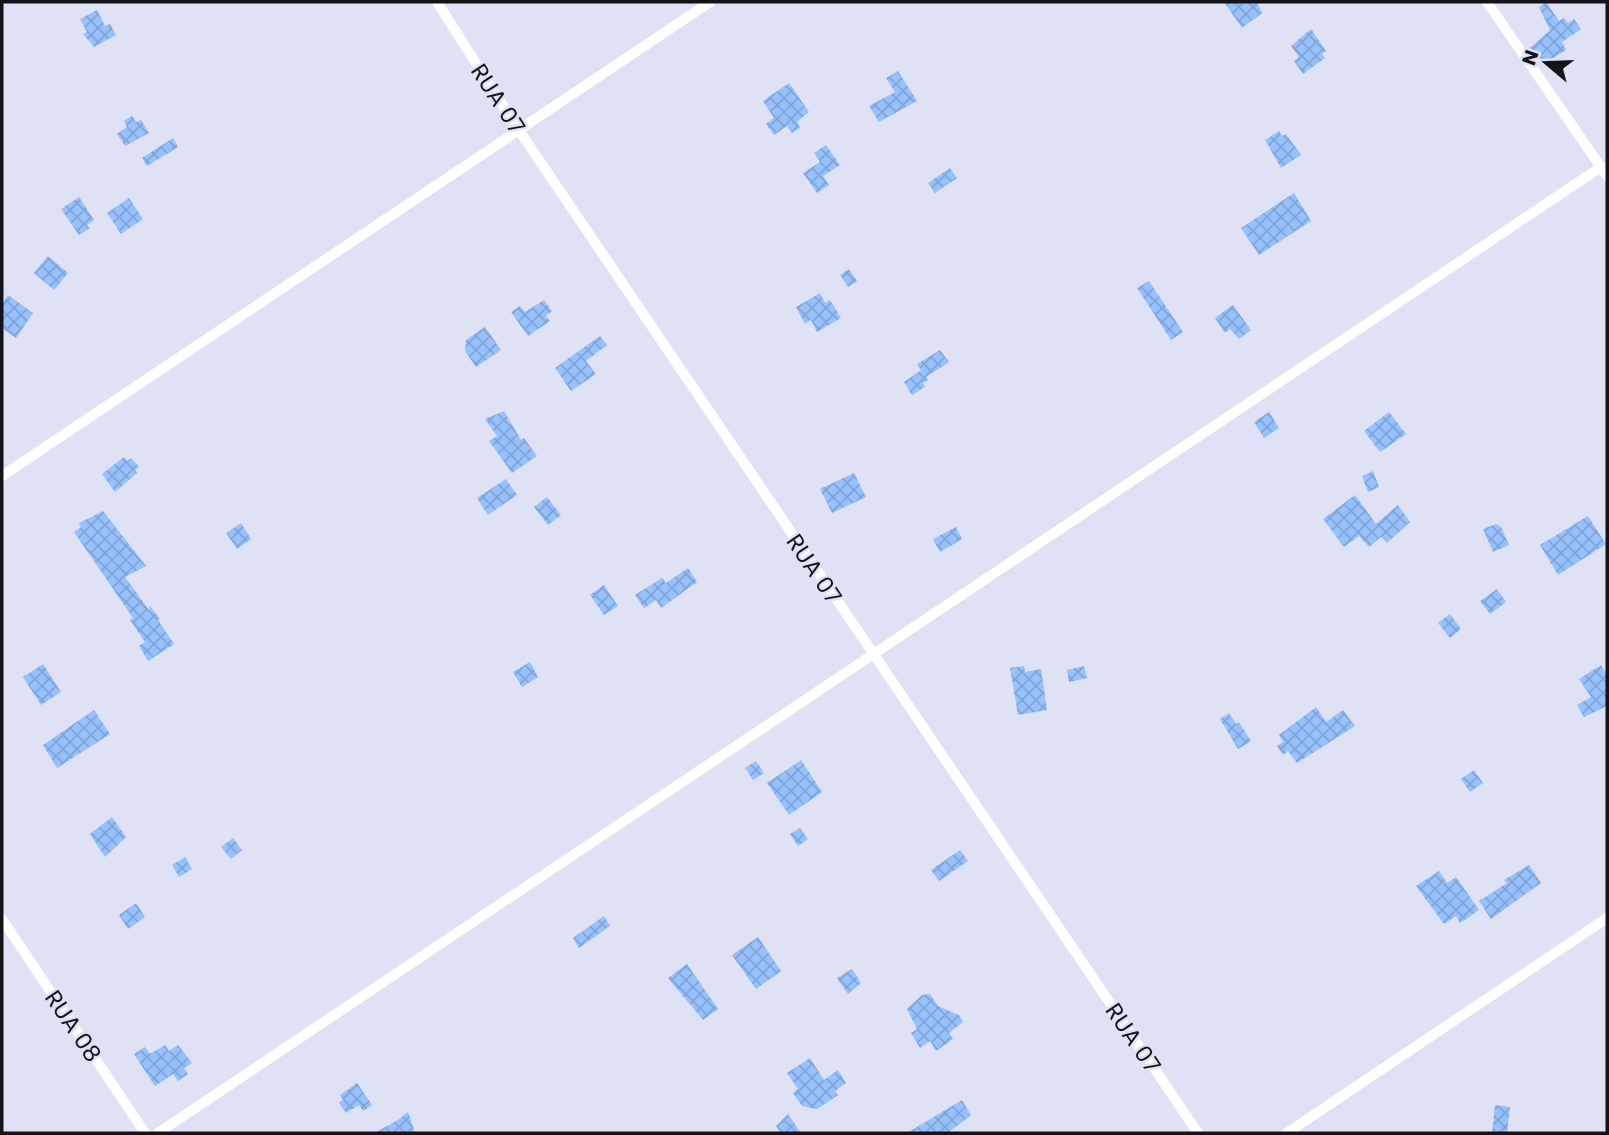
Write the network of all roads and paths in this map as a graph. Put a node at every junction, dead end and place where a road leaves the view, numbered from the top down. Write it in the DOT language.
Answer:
graph roads {
  1 [pos="437,2"];
  2 [pos="710,2"];
  3 [pos="1487,2"];
  4 [pos="517,129"];
  5 [pos="1604,172"];
  6 [pos="2,475"];
  7 [pos="872,655"];
  8 [pos="1607,918"];
  9 [pos="2,919"];
  10 [pos="145,1133"];
  11 [pos="158,1133"];
  12 [pos="1198,1133"];
  13 [pos="1287,1133"];
  1 -- 4 [label="street, RUA 07"];
  2 -- 4 [label="street"];
  3 -- 5 [label="street"];
  4 -- 6 [label="street"];
  4 -- 7 [label="street, RUA 07"];
  5 -- 7 [label="street"];
  7 -- 11 [label="street"];
  7 -- 12 [label="street, RUA 07"];
  8 -- 13 [label="street"];
  9 -- 10 [label="street, RUA 08"];
}
